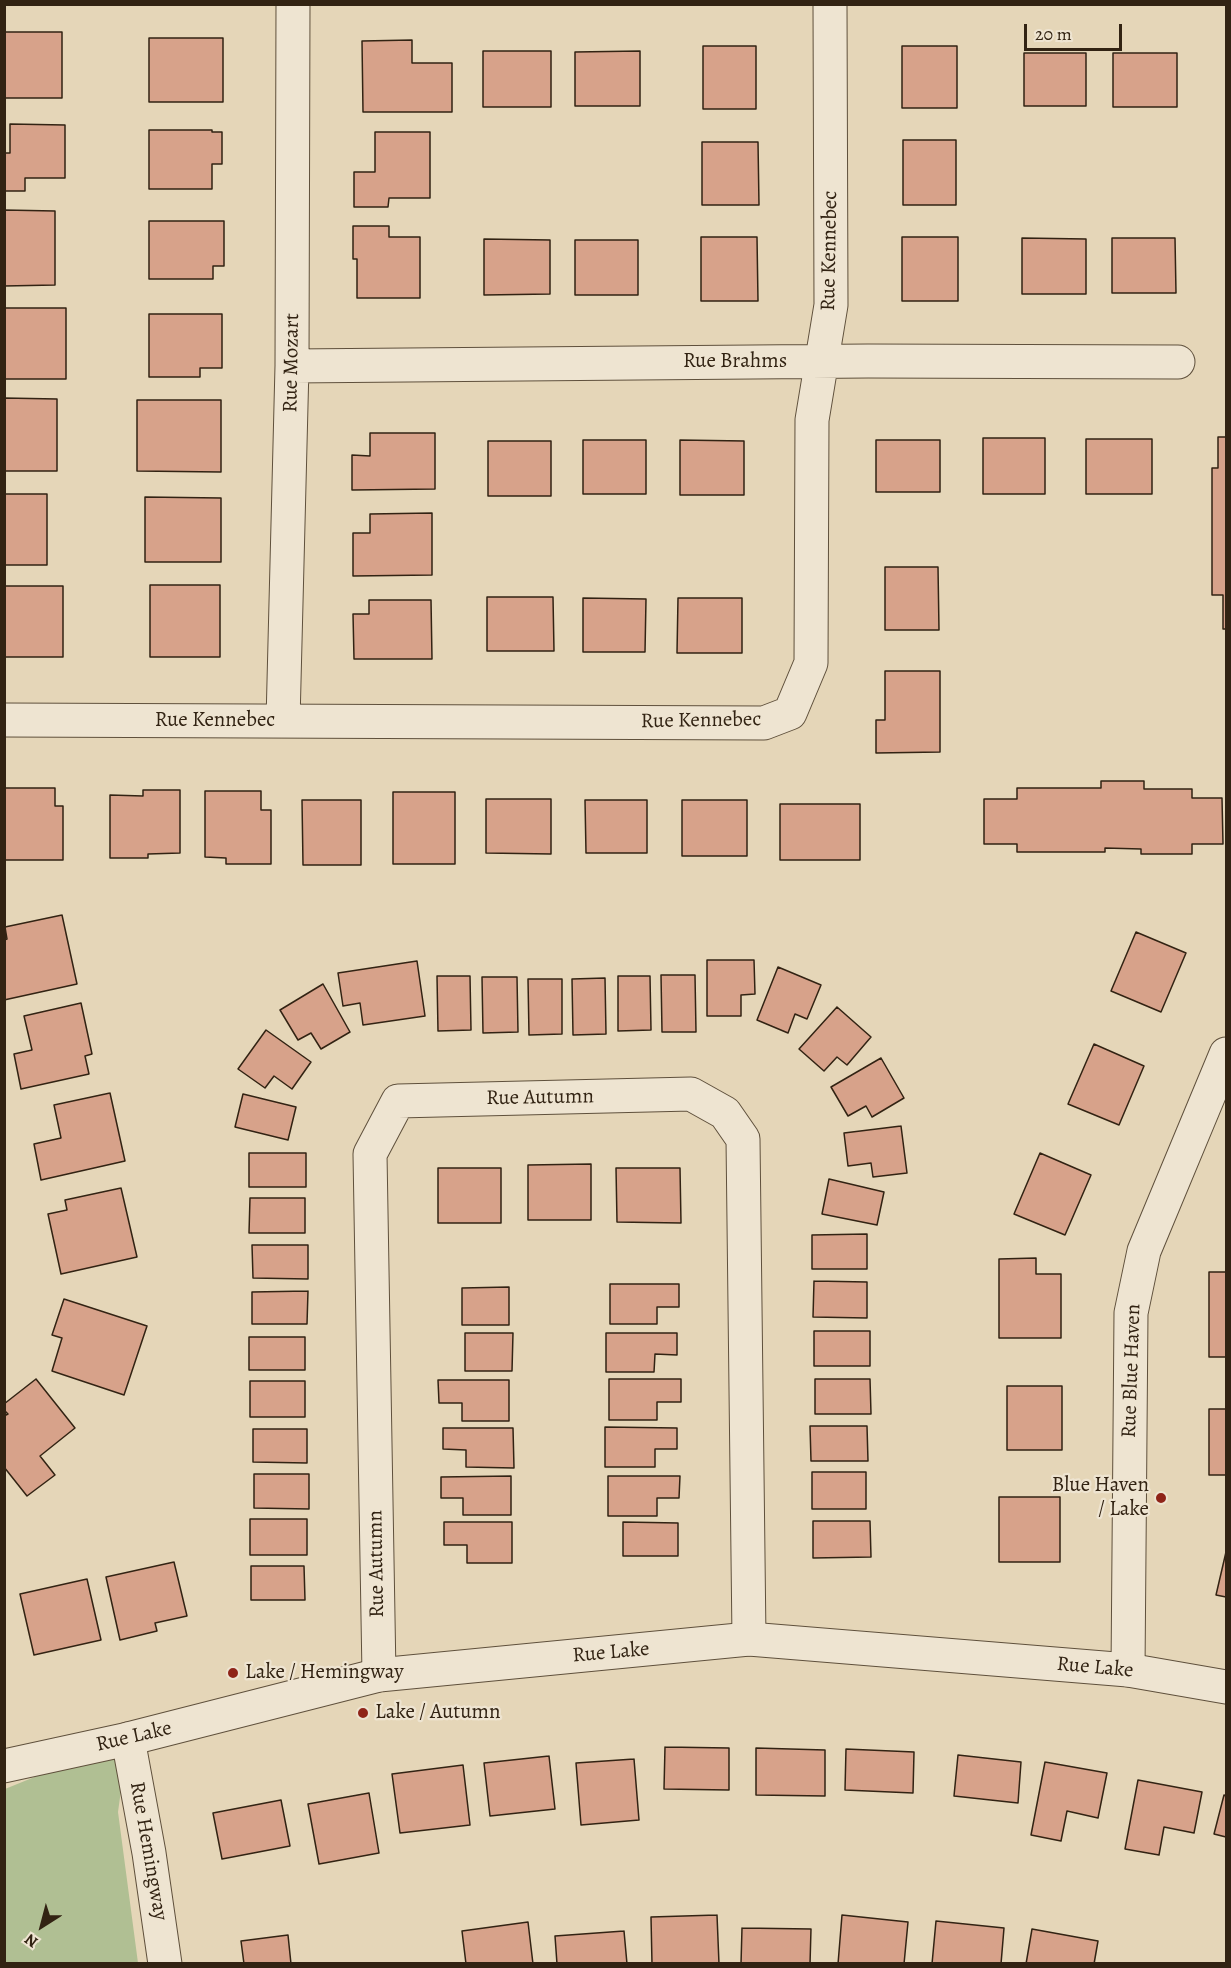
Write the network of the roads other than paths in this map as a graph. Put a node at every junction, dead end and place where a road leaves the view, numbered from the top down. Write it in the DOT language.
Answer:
graph roads {
  1 [pos="293,4"];
  2 [pos="830,4"];
  3 [pos="821,362"];
  4 [pos="1178,362"];
  5 [pos="292,366"];
  6 [pos="4,720"];
  7 [pos="283,721"];
  8 [pos="1223,1070"];
  9 [pos="748,1640"];
  10 [pos="1128,1670"];
  11 [pos="379,1675"];
  12 [pos="1227,1687"];
  13 [pos="128,1739"];
  14 [pos="4,1766"];
  15 [pos="165,1964"];
  1 -- 5 [label="street, Rue Mozart"];
  2 -- 3 [label="street, Rue Kennebec"];
  3 -- 4 [label="street, Rue Brahms"];
  3 -- 5 [label="street, Rue Brahms"];
  3 -- 7 [label="street, Rue Kennebec"];
  5 -- 7 [label="street, Rue Mozart"];
  6 -- 7 [label="street, Rue Kennebec"];
  8 -- 10 [label="street, Rue Blue Haven"];
  9 -- 10 [label="street, Rue Lake"];
  9 -- 11 [label="street, Rue Lake"];
  9 -- 11 [label="street, Rue Autumn"];
  10 -- 12 [label="street, Rue Lake"];
  11 -- 13 [label="street, Rue Lake"];
  13 -- 14 [label="street, Rue Lake"];
  13 -- 15 [label="street, Rue Hemingway"];
}
